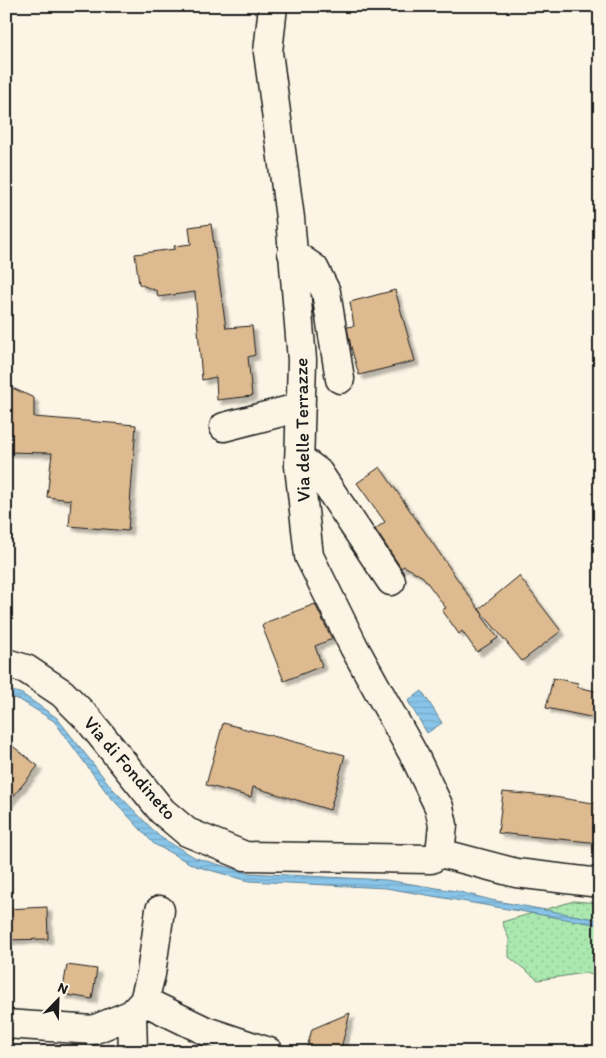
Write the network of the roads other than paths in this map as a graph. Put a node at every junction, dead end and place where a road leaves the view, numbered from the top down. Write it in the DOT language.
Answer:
graph roads {
  1 [pos="274,6"];
  2 [pos="292,253"];
  3 [pos="340,380"];
  4 [pos="301,407"];
  5 [pos="224,427"];
  6 [pos="300,458"];
  7 [pos="391,581"];
  8 [pos="6,663"];
  9 [pos="440,853"];
  10 [pos="600,883"];
  11 [pos="160,910"];
  12 [pos="138,1007"];
  13 [pos="6,1024"];
  14 [pos="133,1052"];
  15 [pos="269,1052"];
  1 -- 2 [label="street, Via delle Terrazze"];
  2 -- 3 [label="street"];
  2 -- 4 [label="street, Via delle Terrazze"];
  4 -- 5 [label="street"];
  4 -- 6 [label="street, Via delle Terrazze"];
  6 -- 7 [label="street"];
  6 -- 9 [label="street, Via delle Terrazze"];
  8 -- 9 [label="street, Via di Fondineto"];
  9 -- 10 [label="street"];
  11 -- 12 [label="street"];
  12 -- 13 [label="street"];
  12 -- 14 [label="street"];
  12 -- 15 [label="street"];
}
